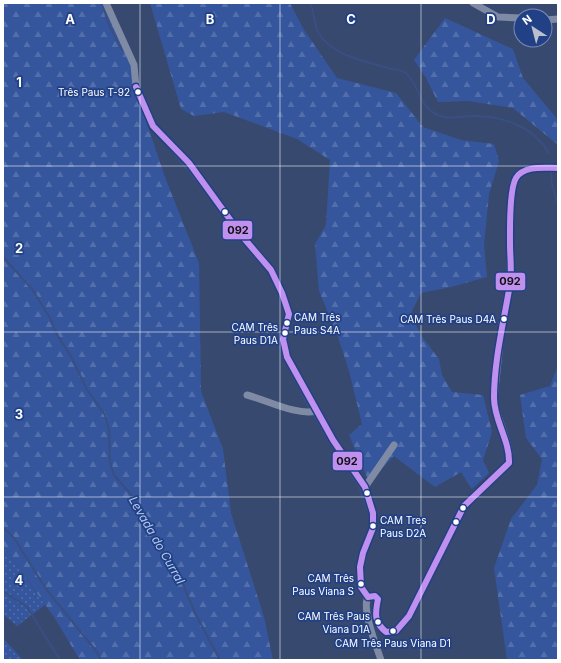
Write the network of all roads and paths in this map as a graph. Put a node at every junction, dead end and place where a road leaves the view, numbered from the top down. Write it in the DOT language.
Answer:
graph roads {
  1 [pos="106,3"];
  2 [pos="473,3"];
  3 [pos="513,18"];
  4 [pos="558,168"];
  5 [pos="247,395"];
  6 [pos="316,411"];
  7 [pos="394,445"];
  8 [pos="366,487"];
  9 [pos="368,597"];
  10 [pos="381,660"];
  1 -- 6 [label="street"];
  2 -- 3 [label="street"];
  4 -- 9 [label="street"];
  5 -- 6 [label="street"];
  6 -- 8 [label="street"];
  7 -- 8 [label="street"];
  8 -- 9 [label="street"];
  9 -- 10 [label="street"];
}
